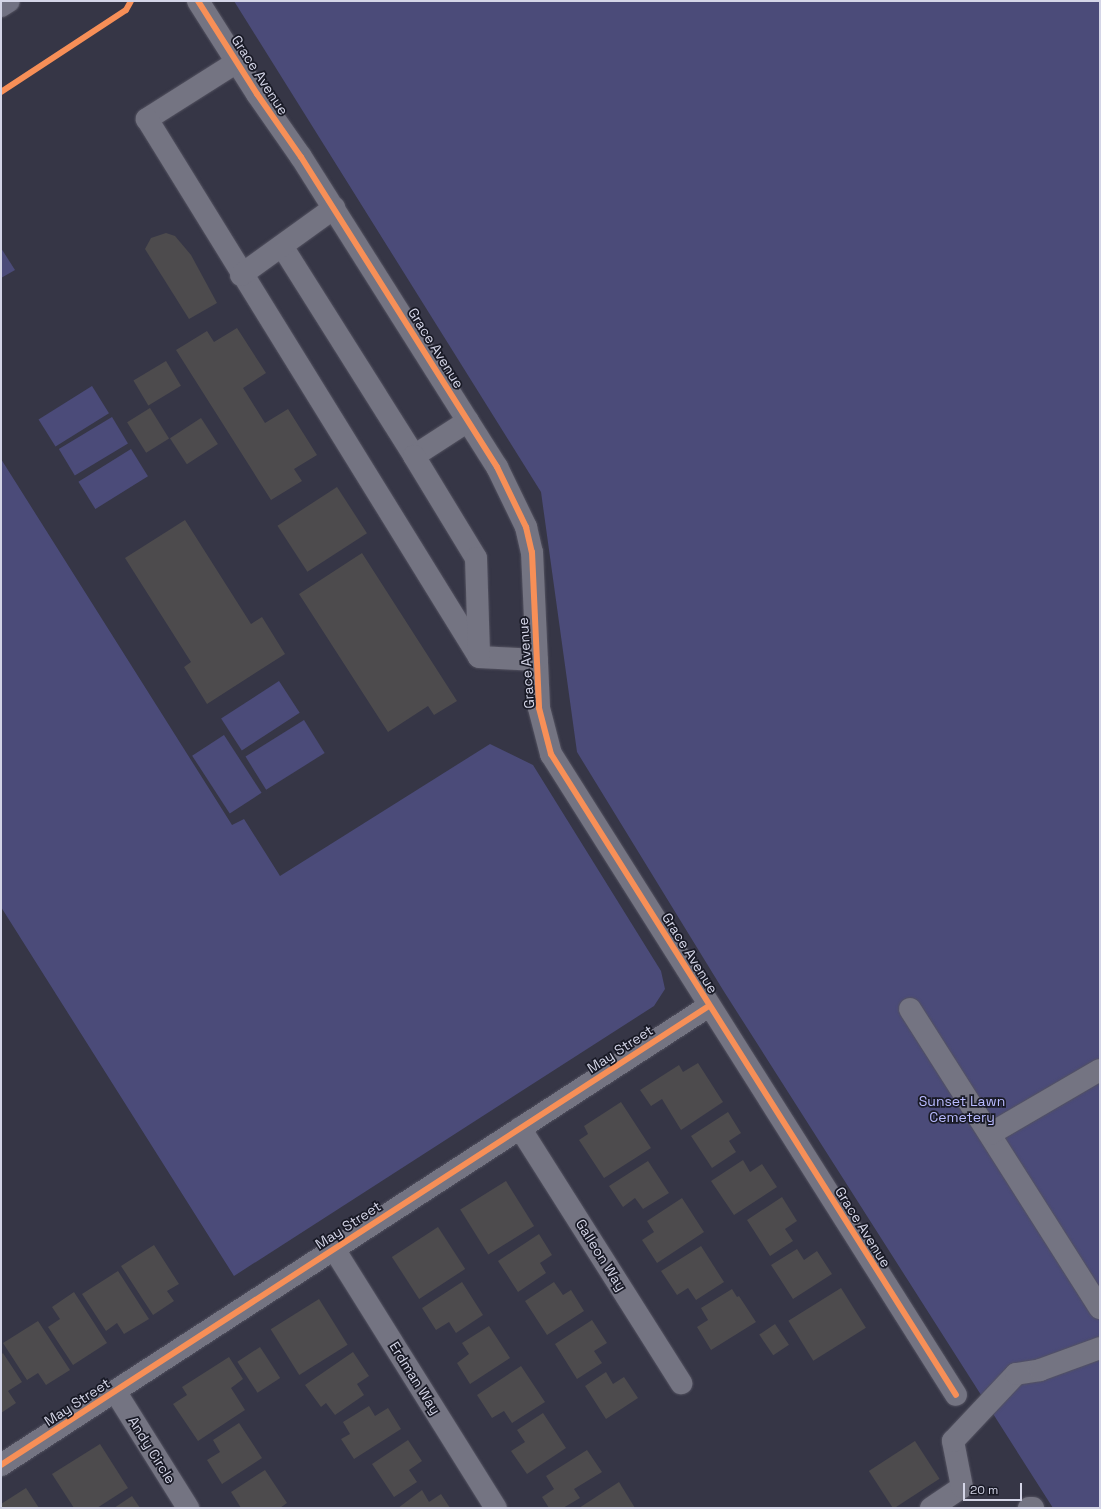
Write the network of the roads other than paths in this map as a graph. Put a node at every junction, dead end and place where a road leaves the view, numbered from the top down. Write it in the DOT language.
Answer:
graph roads {
  1 [pos="9,1"];
  2 [pos="198,1"];
  3 [pos="1,6"];
  4 [pos="237,62"];
  5 [pos="334,208"];
  6 [pos="282,246"];
  7 [pos="241,275"];
  8 [pos="468,421"];
  9 [pos="414,456"];
  10 [pos="479,657"];
  11 [pos="537,660"];
  12 [pos="709,1006"];
  13 [pos="910,1009"];
  14 [pos="1100,1070"];
  15 [pos="520,1128"];
  16 [pos="990,1134"];
  17 [pos="334,1249"];
  18 [pos="1100,1308"];
  19 [pos="1100,1348"];
  20 [pos="681,1383"];
  21 [pos="115,1391"];
  22 [pos="956,1395"];
  23 [pos="1,1465"];
  24 [pos="188,1508"];
  25 [pos="496,1508"];
  26 [pos="931,1508"];
  1 -- 3 [label="main road"];
  2 -- 4 [label="street, Grace Avenue"];
  4 -- 5 [label="street, Grace Avenue"];
  4 -- 7 [label="street"];
  5 -- 6 [label="street"];
  5 -- 8 [label="street, Grace Avenue"];
  6 -- 7 [label="street"];
  6 -- 9 [label="street"];
  7 -- 10 [label="street"];
  8 -- 9 [label="street"];
  8 -- 11 [label="street, Grace Avenue"];
  9 -- 10 [label="street"];
  10 -- 11 [label="street"];
  11 -- 12 [label="street, Grace Avenue"];
  12 -- 15 [label="street, May Street"];
  12 -- 22 [label="street, Grace Avenue"];
  13 -- 16 [label="street"];
  14 -- 16 [label="street"];
  15 -- 17 [label="street, May Street"];
  15 -- 20 [label="street, Galleon Way"];
  16 -- 18 [label="street"];
  17 -- 21 [label="street, May Street"];
  17 -- 25 [label="street, Erdman Way"];
  19 -- 26 [label="street"];
  21 -- 23 [label="street, May Street"];
  21 -- 24 [label="street, Andy Circle"];
}
